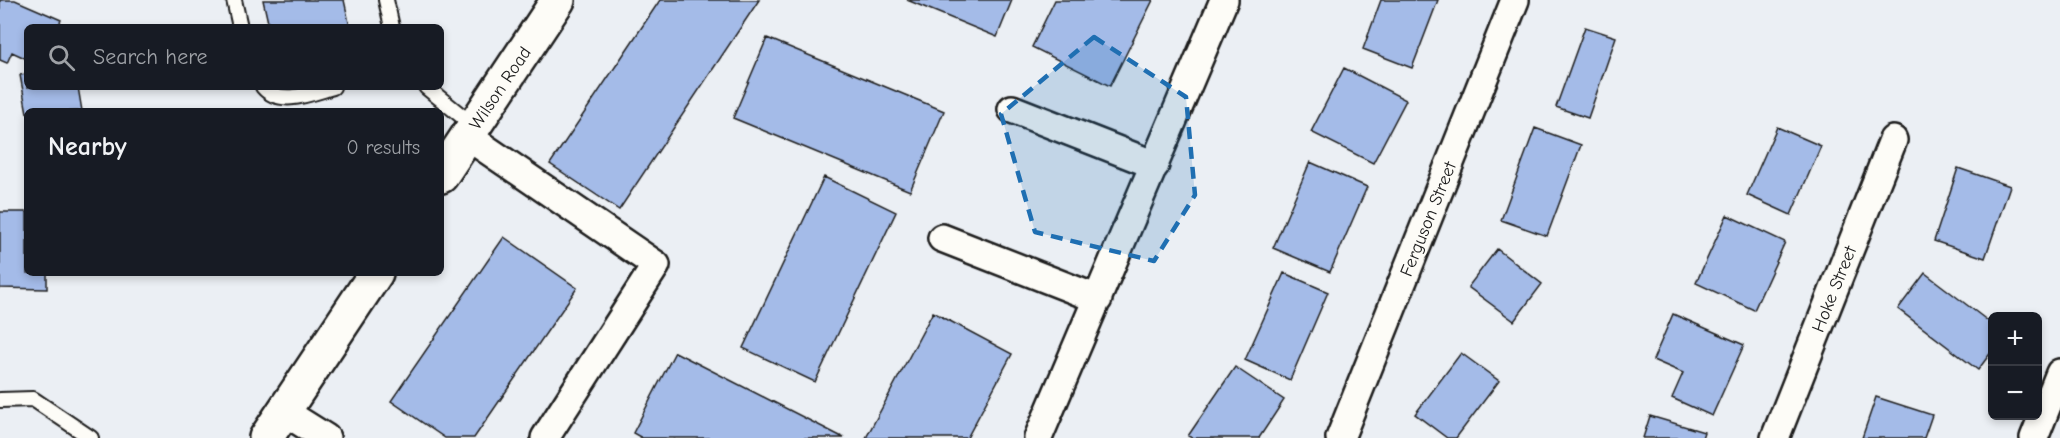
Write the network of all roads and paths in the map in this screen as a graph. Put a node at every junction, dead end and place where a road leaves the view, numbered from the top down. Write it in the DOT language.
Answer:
graph roads {
  1 [pos="234,0"];
  2 [pos="386,0"];
  3 [pos="558,0"];
  4 [pos="1224,0"];
  5 [pos="1515,0"];
  6 [pos="239,24"];
  7 [pos="391,24"];
  8 [pos="265,90"];
  9 [pos="323,90"];
  10 [pos="429,90"];
  11 [pos="1012,109"];
  12 [pos="471,131"];
  13 [pos="1893,140"];
  14 [pos="1155,165"];
  15 [pos="444,172"];
  16 [pos="942,238"];
  17 [pos="374,276"];
  18 [pos="1098,299"];
  19 [pos="2060,373"];
  20 [pos="0,400"];
  21 [pos="284,411"];
  22 [pos="91,438"];
  23 [pos="266,438"];
  24 [pos="326,438"];
  25 [pos="545,438"];
  26 [pos="1038,438"];
  27 [pos="1340,438"];
  28 [pos="1775,438"];
  29 [pos="2034,438"];
  1 -- 6 [label="lane"];
  2 -- 7 [label="lane"];
  3 -- 12 [label="street, Wilson Road"];
  4 -- 14 [label="street"];
  5 -- 27 [label="street, Ferguson Street"];
  8 -- 9 [label="lane"];
  10 -- 12 [label="lane"];
  11 -- 14 [label="street"];
  12 -- 15 [label="street, Wilson Road"];
  12 -- 25 [label="street"];
  13 -- 28 [label="street, Hoke Street"];
  14 -- 18 [label="street"];
  16 -- 18 [label="street"];
  17 -- 21 [label="street"];
  18 -- 26 [label="street"];
  19 -- 29 [label="street"];
  20 -- 22 [label="lane"];
  21 -- 23 [label="street"];
  21 -- 24 [label="street"];
}
